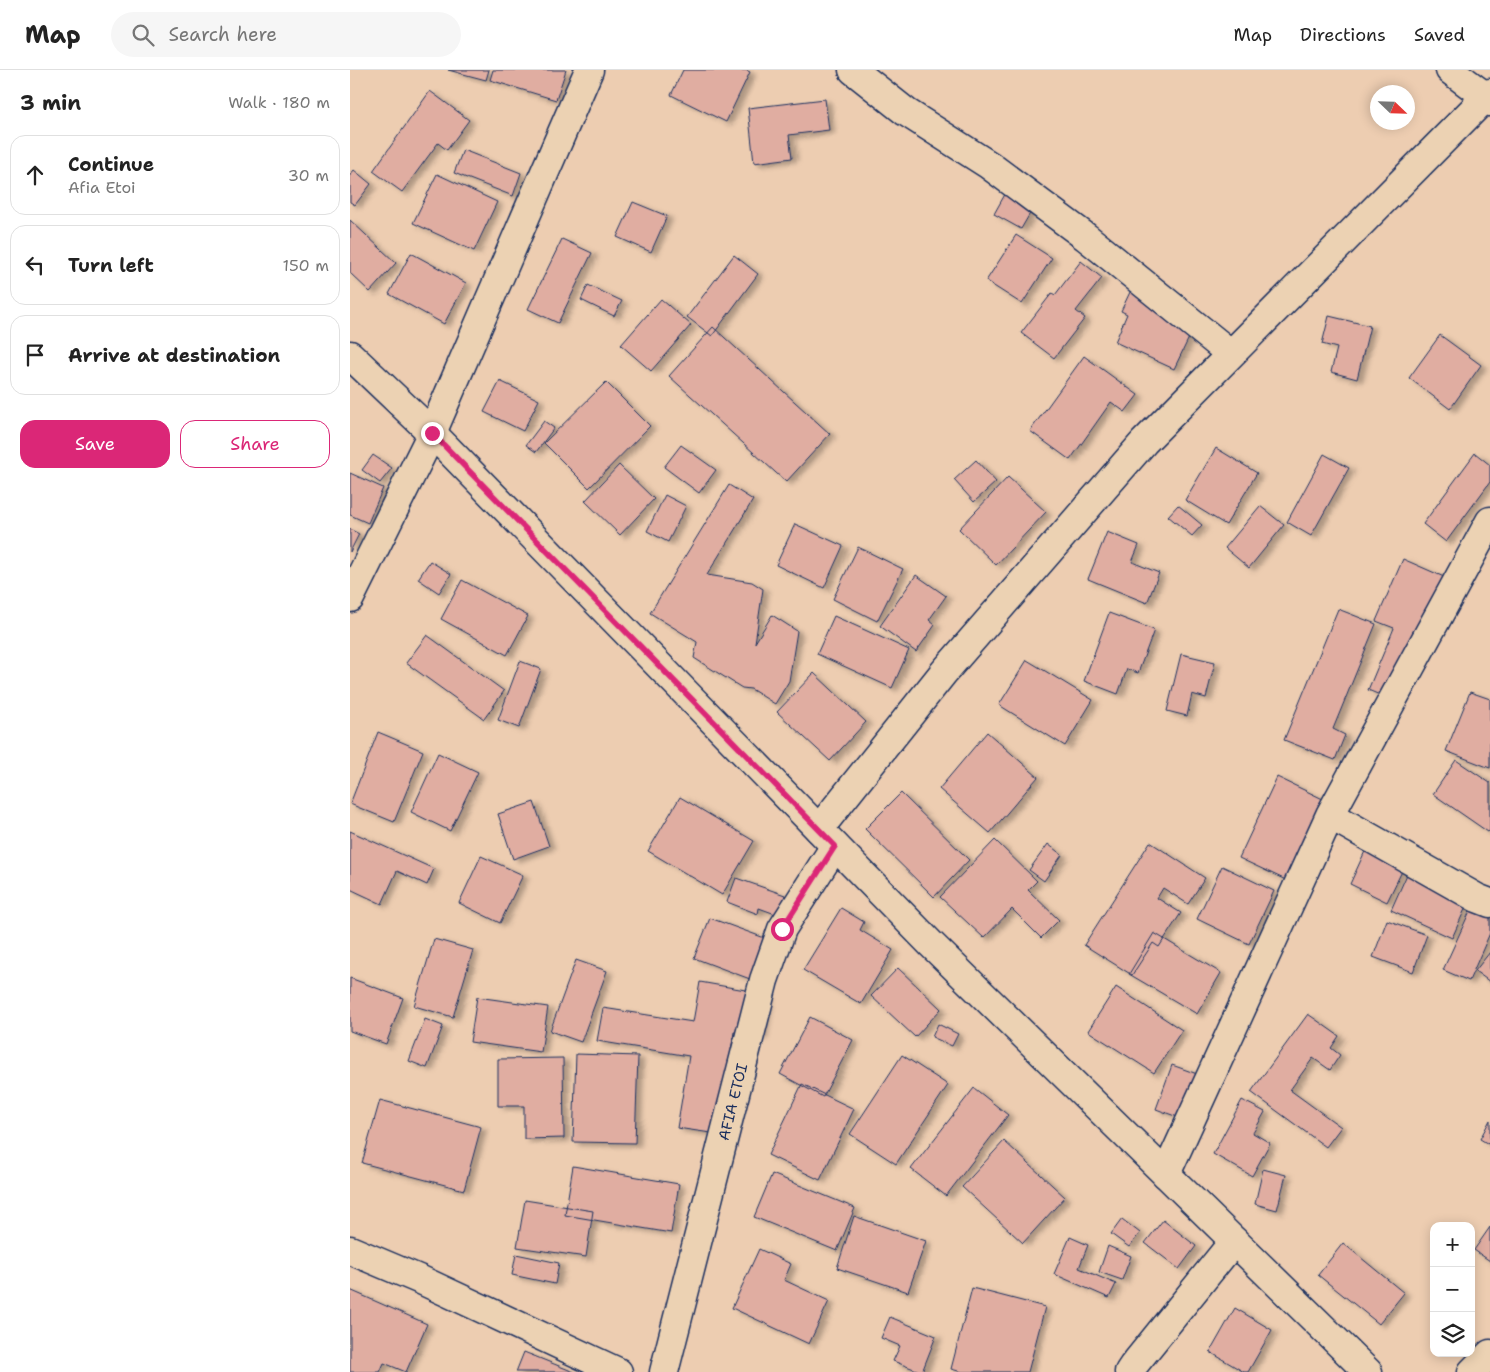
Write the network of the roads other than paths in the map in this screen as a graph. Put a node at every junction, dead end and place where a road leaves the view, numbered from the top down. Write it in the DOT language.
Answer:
graph roads {
  1 [pos="589,70"];
  2 [pos="853,70"];
  3 [pos="1450,70"];
  4 [pos="1489,97"];
  5 [pos="1231,354"];
  6 [pos="350,355"];
  7 [pos="432,433"];
  8 [pos="1490,521"];
  9 [pos="350,598"];
  10 [pos="1330,816"];
  11 [pos="827,837"];
  12 [pos="1490,904"];
  13 [pos="1166,1174"];
  14 [pos="1234,1241"];
  15 [pos="350,1250"];
  16 [pos="1490,1354"];
  17 [pos="618,1372"];
  18 [pos="664,1372"];
  19 [pos="1130,1372"];
  20 [pos="1368,1372"];
  21 [pos="1472,1372"];
  1 -- 7 [label="street"];
  2 -- 5 [label="street"];
  3 -- 4 [label="street"];
  4 -- 5 [label="street, AFIA ETOI"];
  5 -- 11 [label="street, AFIA ETOI"];
  6 -- 7 [label="street"];
  7 -- 9 [label="street"];
  7 -- 11 [label="street"];
  8 -- 10 [label="street"];
  10 -- 12 [label="street"];
  10 -- 13 [label="street"];
  11 -- 13 [label="street"];
  11 -- 18 [label="street, AFIA ETOI"];
  13 -- 14 [label="street"];
  14 -- 19 [label="street"];
  14 -- 20 [label="street"];
  15 -- 17 [label="street"];
  16 -- 21 [label="street"];
}
